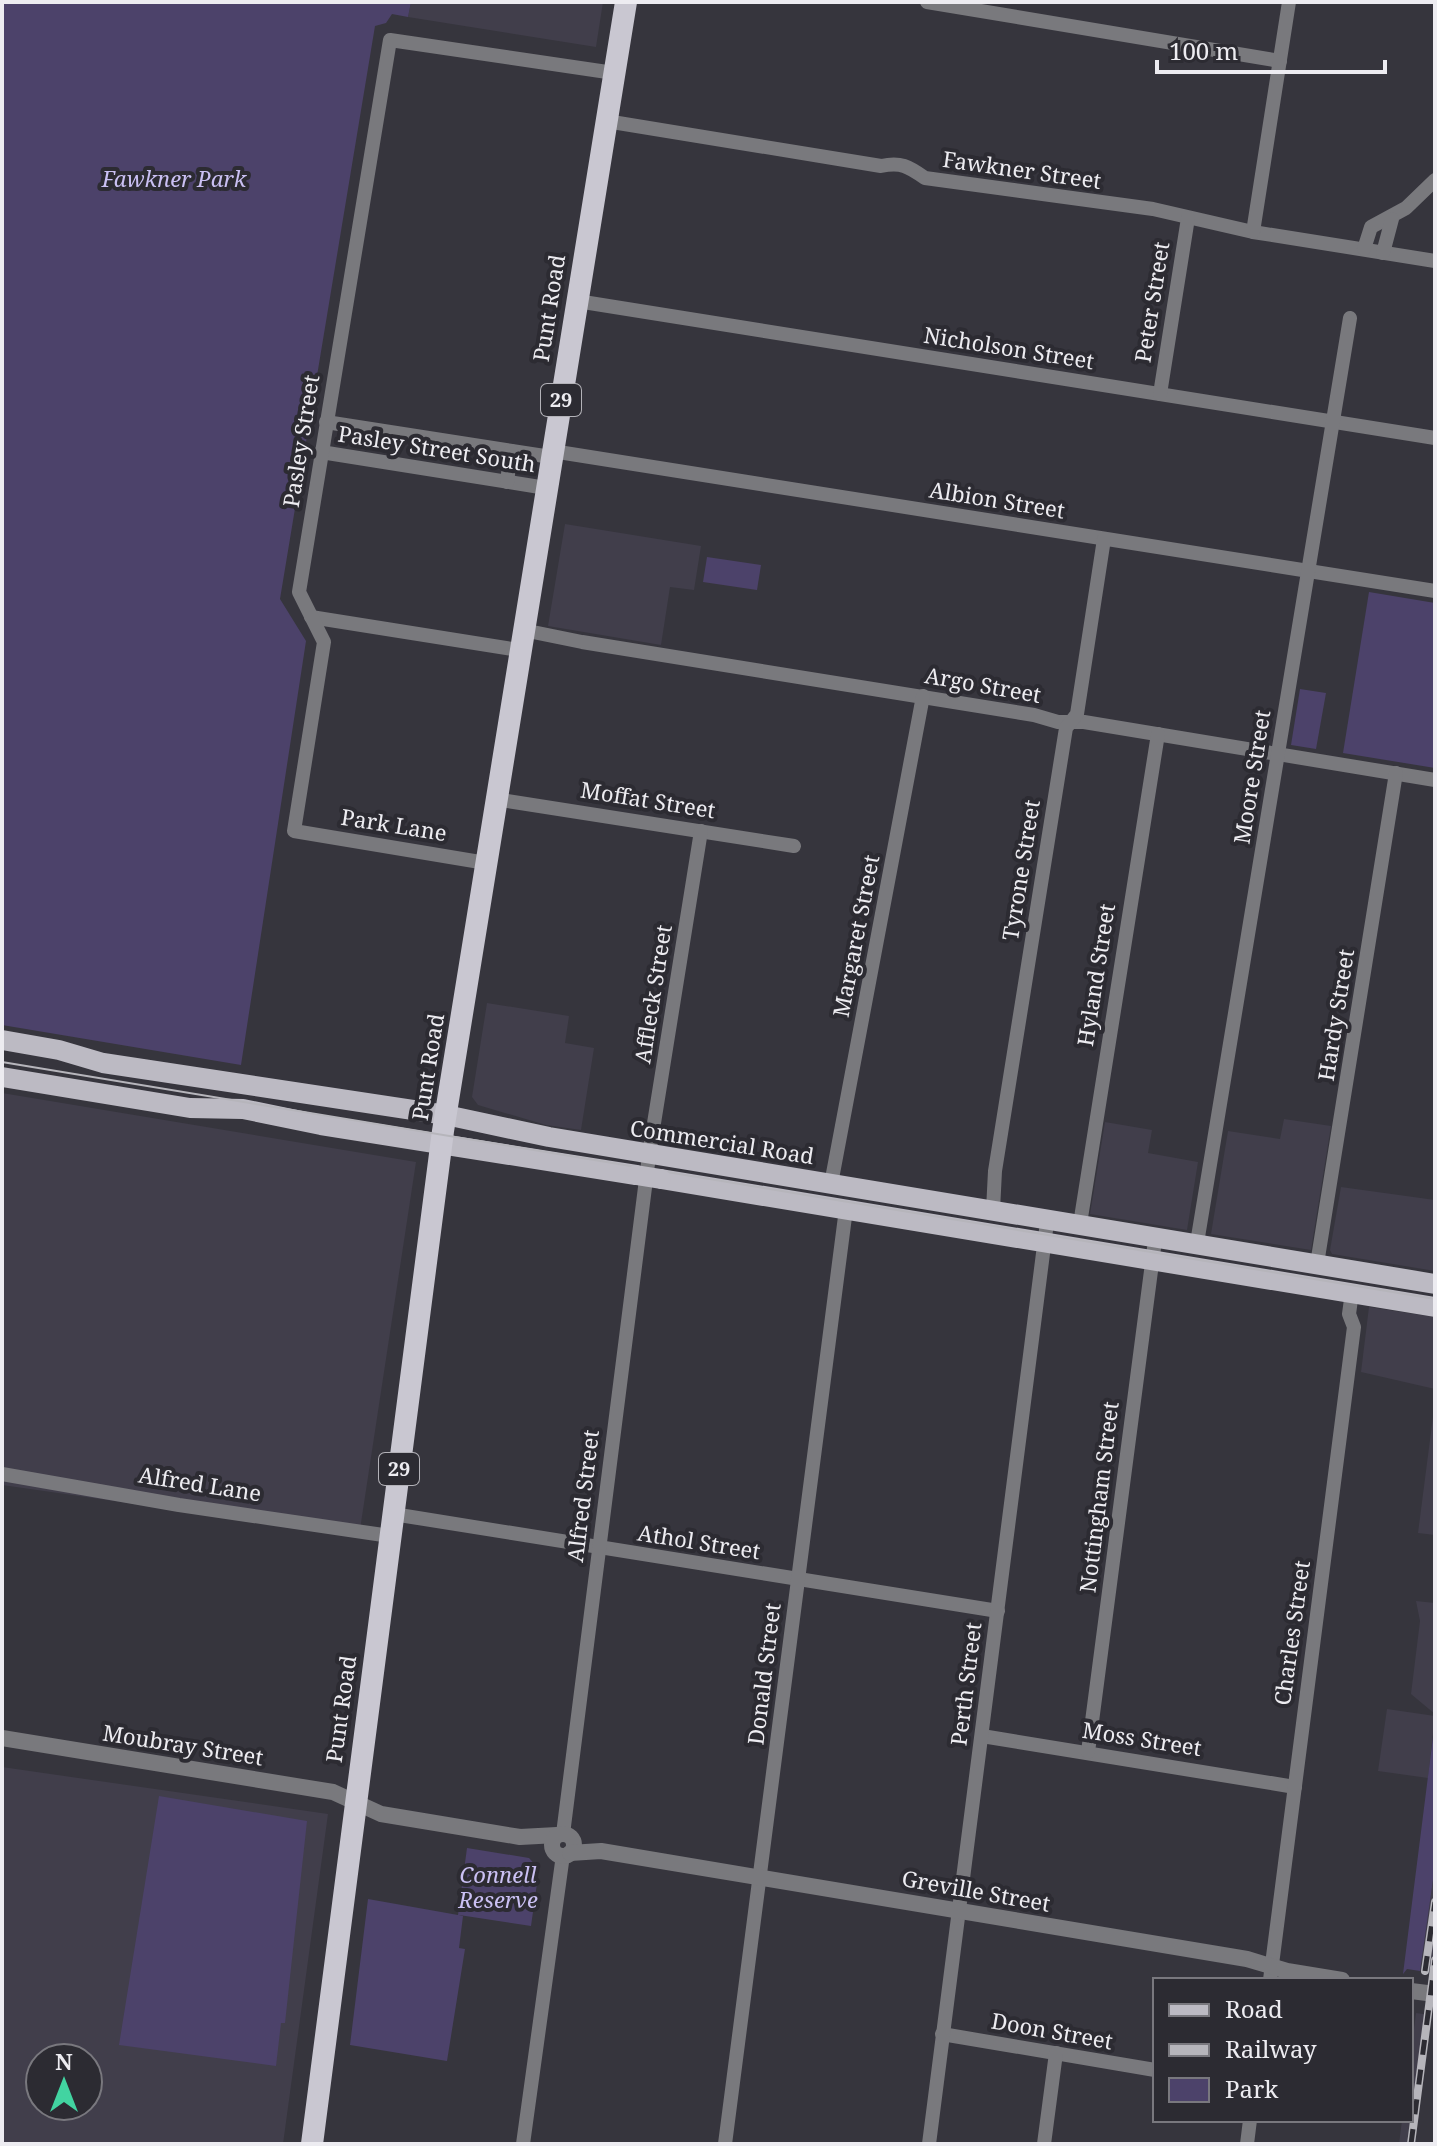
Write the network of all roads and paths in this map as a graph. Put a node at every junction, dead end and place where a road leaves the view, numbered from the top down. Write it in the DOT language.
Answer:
graph roads {
  1 [pos="626,2"];
  2 [pos="927,2"];
  3 [pos="1289,2"];
  4 [pos="1280,61"];
  5 [pos="614,73"];
  6 [pos="606,121"];
  7 [pos="1435,180"];
  8 [pos="1188,218"];
  9 [pos="1392,219"];
  10 [pos="1253,232"];
  11 [pos="1364,249"];
  12 [pos="1383,253"];
  13 [pos="1435,261"];
  14 [pos="577,301"];
  15 [pos="1350,318"];
  16 [pos="1160,394"];
  17 [pos="326,422"];
  18 [pos="1332,422"];
  19 [pos="1435,438"];
  20 [pos="511,451"];
  21 [pos="321,452"];
  22 [pos="552,454"];
  23 [pos="507,482"];
  24 [pos="546,488"];
  25 [pos="1104,539"];
  26 [pos="1309,571"];
  27 [pos="1435,591"];
  28 [pos="311,617"];
  29 [pos="521,640"];
  30 [pos="923,696"];
  31 [pos="1070,722"];
  32 [pos="1158,734"];
  33 [pos="1278,753"];
  34 [pos="1396,773"];
  35 [pos="1435,780"];
  36 [pos="495,799"];
  37 [pos="294,831"];
  38 [pos="701,831"];
  39 [pos="794,846"];
  40 [pos="486,863"];
  41 [pos="2,1040"];
  42 [pos="83,1058"];
  43 [pos="2,1077"];
  44 [pos="78,1090"];
  45 [pos="446,1115"];
  46 [pos="442,1145"];
  47 [pos="649,1168"];
  48 [pos="831,1184"];
  49 [pos="846,1209"];
  50 [pos="993,1210"];
  51 [pos="1080,1224"];
  52 [pos="1046,1236"];
  53 [pos="1197,1243"];
  54 [pos="1153,1253"];
  55 [pos="1317,1264"];
  56 [pos="1435,1284"];
  57 [pos="1352,1292"];
  58 [pos="1435,1307"];
  59 [pos="2,1474"];
  60 [pos="392,1525"];
  61 [pos="599,1548"];
  62 [pos="798,1580"];
  63 [pos="998,1611"];
  64 [pos="982,1736"];
  65 [pos="2,1738"];
  66 [pos="1088,1752"];
  67 [pos="1295,1787"];
  68 [pos="356,1802"];
  69 [pos="563,1844"];
  70 [pos="760,1877"];
  71 [pos="958,1910"];
  72 [pos="1270,1973"];
  73 [pos="1321,1978"];
  74 [pos="1413,1991"];
  75 [pos="1435,1994"];
  76 [pos="942,2034"];
  77 [pos="1056,2053"];
  78 [pos="1153,2070"];
  79 [pos="1250,2122"];
  80 [pos="312,2144"];
  81 [pos="523,2144"];
  82 [pos="725,2144"];
  83 [pos="929,2144"];
  84 [pos="1044,2144"];
  85 [pos="1247,2144"];
  1 -- 5 [label="highway, Punt Road / 29"];
  2 -- 4 [label="street"];
  3 -- 4 [label="street"];
  4 -- 10 [label="street"];
  5 -- 6 [label="highway, Punt Road / 29"];
  5 -- 17 [label="street, Pasley Street"];
  6 -- 8 [label="street, Fawkner Street"];
  6 -- 14 [label="highway, Punt Road / 29"];
  7 -- 9 [label="street"];
  8 -- 10 [label="street, Fawkner Street"];
  8 -- 16 [label="street, Peter Street"];
  9 -- 11 [label="street"];
  9 -- 12 [label="street"];
  10 -- 11 [label="street, Fawkner Street"];
  11 -- 12 [label="street, Fawkner Street"];
  12 -- 13 [label="street, Fawkner Street"];
  14 -- 16 [label="street, Nicholson Street"];
  14 -- 22 [label="highway, Punt Road / 29"];
  15 -- 18 [label="street, Moore Street"];
  16 -- 18 [label="street, Nicholson Street"];
  17 -- 20 [label="street, Pasley Street South"];
  17 -- 21 [label="street, Pasley Street"];
  18 -- 19 [label="street, Nicholson Street"];
  18 -- 26 [label="street, Moore Street"];
  20 -- 22 [label="street, Pasley Street South"];
  20 -- 23 [label="street"];
  21 -- 23 [label="street, Pasley Street South"];
  21 -- 28 [label="street, Pasley Street"];
  22 -- 24 [label="highway, Punt Road / 29"];
  22 -- 25 [label="street, Albion Street"];
  23 -- 24 [label="street, Pasley Street South"];
  24 -- 29 [label="highway, Punt Road / 29"];
  25 -- 26 [label="street, Albion Street"];
  25 -- 31 [label="street, Tyrone Street"];
  26 -- 27 [label="street, Albion Street"];
  26 -- 33 [label="street, Moore Street"];
  28 -- 29 [label="street, Argo Street"];
  28 -- 37 [label="street, Pasley Street"];
  29 -- 30 [label="street, Argo Street"];
  29 -- 36 [label="highway, Punt Road / 29"];
  30 -- 31 [label="street, Argo Street"];
  30 -- 48 [label="street, Margaret Street"];
  31 -- 32 [label="street, Argo Street"];
  31 -- 50 [label="street, Tyrone Street"];
  32 -- 33 [label="street, Argo Street"];
  32 -- 51 [label="street, Hyland Street"];
  33 -- 34 [label="street, Argo Street"];
  33 -- 53 [label="street, Moore Street"];
  34 -- 35 [label="street, Argo Street"];
  34 -- 55 [label="street, Hardy Street"];
  36 -- 38 [label="street, Moffat Street"];
  36 -- 40 [label="highway, Punt Road / 29"];
  37 -- 40 [label="street, Park Lane"];
  38 -- 39 [label="street, Moffat Street"];
  38 -- 47 [label="street, Affleck Street"];
  40 -- 45 [label="highway, Punt Road / 29"];
  41 -- 42 [label="main road, Commercial Road"];
  42 -- 44 [label="main road"];
  42 -- 45 [label="main road, Commercial Road"];
  43 -- 44 [label="main road, Commercial Road"];
  44 -- 46 [label="main road, Commercial Road"];
  45 -- 46 [label="highway, Punt Road / 29"];
  45 -- 47 [label="main road, Commercial Road"];
  46 -- 47 [label="main road, Commercial Road"];
  46 -- 60 [label="highway, Punt Road / 29"];
  47 -- 48 [label="main road, Commercial Road"];
  47 -- 49 [label="main road, Commercial Road"];
  47 -- 61 [label="street, Alfred Street"];
  48 -- 50 [label="main road, Commercial Road"];
  49 -- 52 [label="main road, Commercial Road"];
  49 -- 62 [label="street, Donald Street"];
  50 -- 51 [label="main road, Commercial Road"];
  51 -- 53 [label="main road, Commercial Road"];
  52 -- 54 [label="main road, Commercial Road"];
  52 -- 63 [label="street, Perth Street"];
  53 -- 55 [label="main road, Commercial Road"];
  54 -- 57 [label="main road, Commercial Road"];
  54 -- 66 [label="street, Nottingham Street"];
  55 -- 56 [label="main road, Commercial Road"];
  57 -- 58 [label="main road, Commercial Road"];
  57 -- 67 [label="street, Charles Street"];
  59 -- 60 [label="street, Alfred Lane"];
  60 -- 61 [label="street, Athol Street"];
  60 -- 68 [label="highway, Punt Road / 29"];
  61 -- 62 [label="street, Athol Street"];
  61 -- 69 [label="street, Alfred Street"];
  62 -- 63 [label="street, Athol Street"];
  62 -- 70 [label="street, Donald Street"];
  63 -- 64 [label="street, Perth Street"];
  64 -- 66 [label="street, Moss Street"];
  64 -- 71 [label="street, Perth Street"];
  65 -- 68 [label="street, Moubray Street"];
  66 -- 67 [label="street, Moss Street"];
  67 -- 72 [label="street, Charles Street"];
  68 -- 69 [label="street, Greville Street"];
  68 -- 80 [label="highway, Punt Road / 29"];
  69 -- 70 [label="street, Greville Street"];
  69 -- 81 [label="street, Alfred Street"];
  70 -- 71 [label="street, Greville Street"];
  70 -- 82 [label="street, Donald Street"];
  71 -- 72 [label="street, Greville Street"];
  71 -- 76 [label="street, Perth Street"];
  72 -- 73 [label="street, Greville Street"];
  74 -- 75 [label="street"];
  76 -- 77 [label="street, Doon Street"];
  76 -- 83 [label="street, Perth Street"];
  77 -- 78 [label="street, Doon Street"];
  77 -- 84 [label="street"];
  79 -- 85 [label="street"];
}
